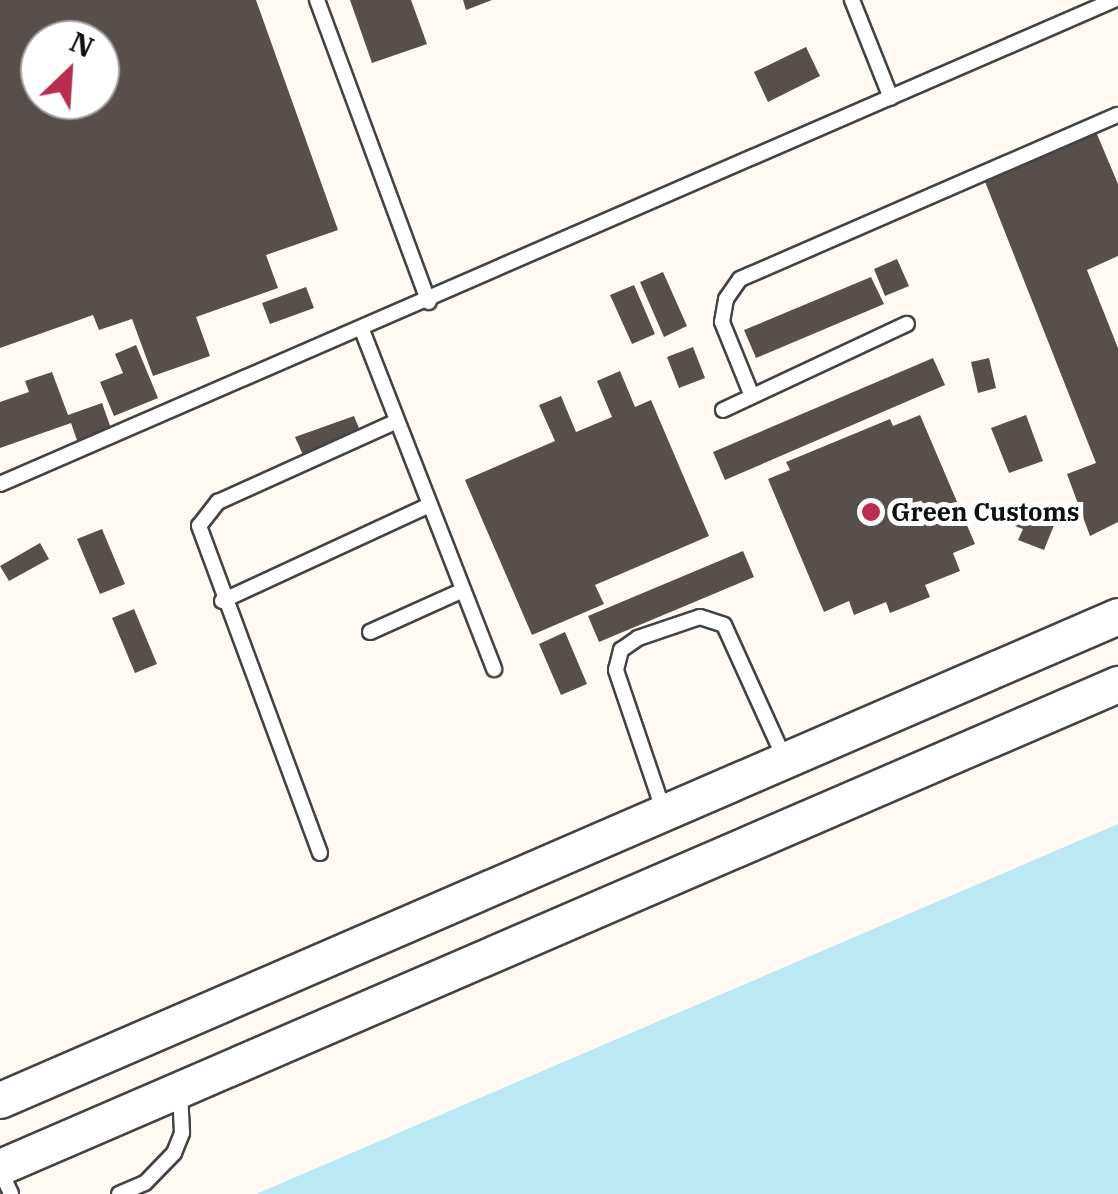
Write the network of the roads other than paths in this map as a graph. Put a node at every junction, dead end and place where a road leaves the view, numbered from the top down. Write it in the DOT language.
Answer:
graph roads {
  1 [pos="318,0"];
  2 [pos="852,0"];
  3 [pos="1114,0"];
  4 [pos="891,98"];
  5 [pos="1118,115"];
  6 [pos="429,302"];
  7 [pos="907,324"];
  8 [pos="362,330"];
  9 [pos="752,396"];
  10 [pos="722,410"];
  11 [pos="397,421"];
  12 [pos="0,484"];
  13 [pos="430,505"];
  14 [pos="463,590"];
  15 [pos="222,600"];
  16 [pos="1118,616"];
  17 [pos="370,632"];
  18 [pos="494,669"];
  19 [pos="1118,684"];
  20 [pos="786,762"];
  21 [pos="665,816"];
  22 [pos="320,853"];
  23 [pos="179,1090"];
  24 [pos="0,1100"];
  25 [pos="0,1169"];
  26 [pos="11,1194"];
  27 [pos="119,1194"];
  1 -- 6 [label="lane"];
  2 -- 4 [label="lane"];
  3 -- 4 [label="lane"];
  4 -- 6 [label="lane"];
  5 -- 9 [label="lane"];
  6 -- 8 [label="lane"];
  7 -- 9 [label="lane"];
  8 -- 11 [label="lane"];
  8 -- 12 [label="lane"];
  9 -- 10 [label="lane"];
  11 -- 13 [label="lane"];
  11 -- 15 [label="lane"];
  13 -- 14 [label="lane"];
  13 -- 15 [label="lane"];
  14 -- 17 [label="lane"];
  14 -- 18 [label="lane"];
  15 -- 22 [label="lane"];
  16 -- 20 [label="street"];
  19 -- 23 [label="street"];
  20 -- 21 [label="street"];
  20 -- 21 [label="lane"];
  21 -- 24 [label="street"];
  23 -- 25 [label="street"];
  23 -- 27 [label="lane"];
  25 -- 26 [label="lane"];
}
